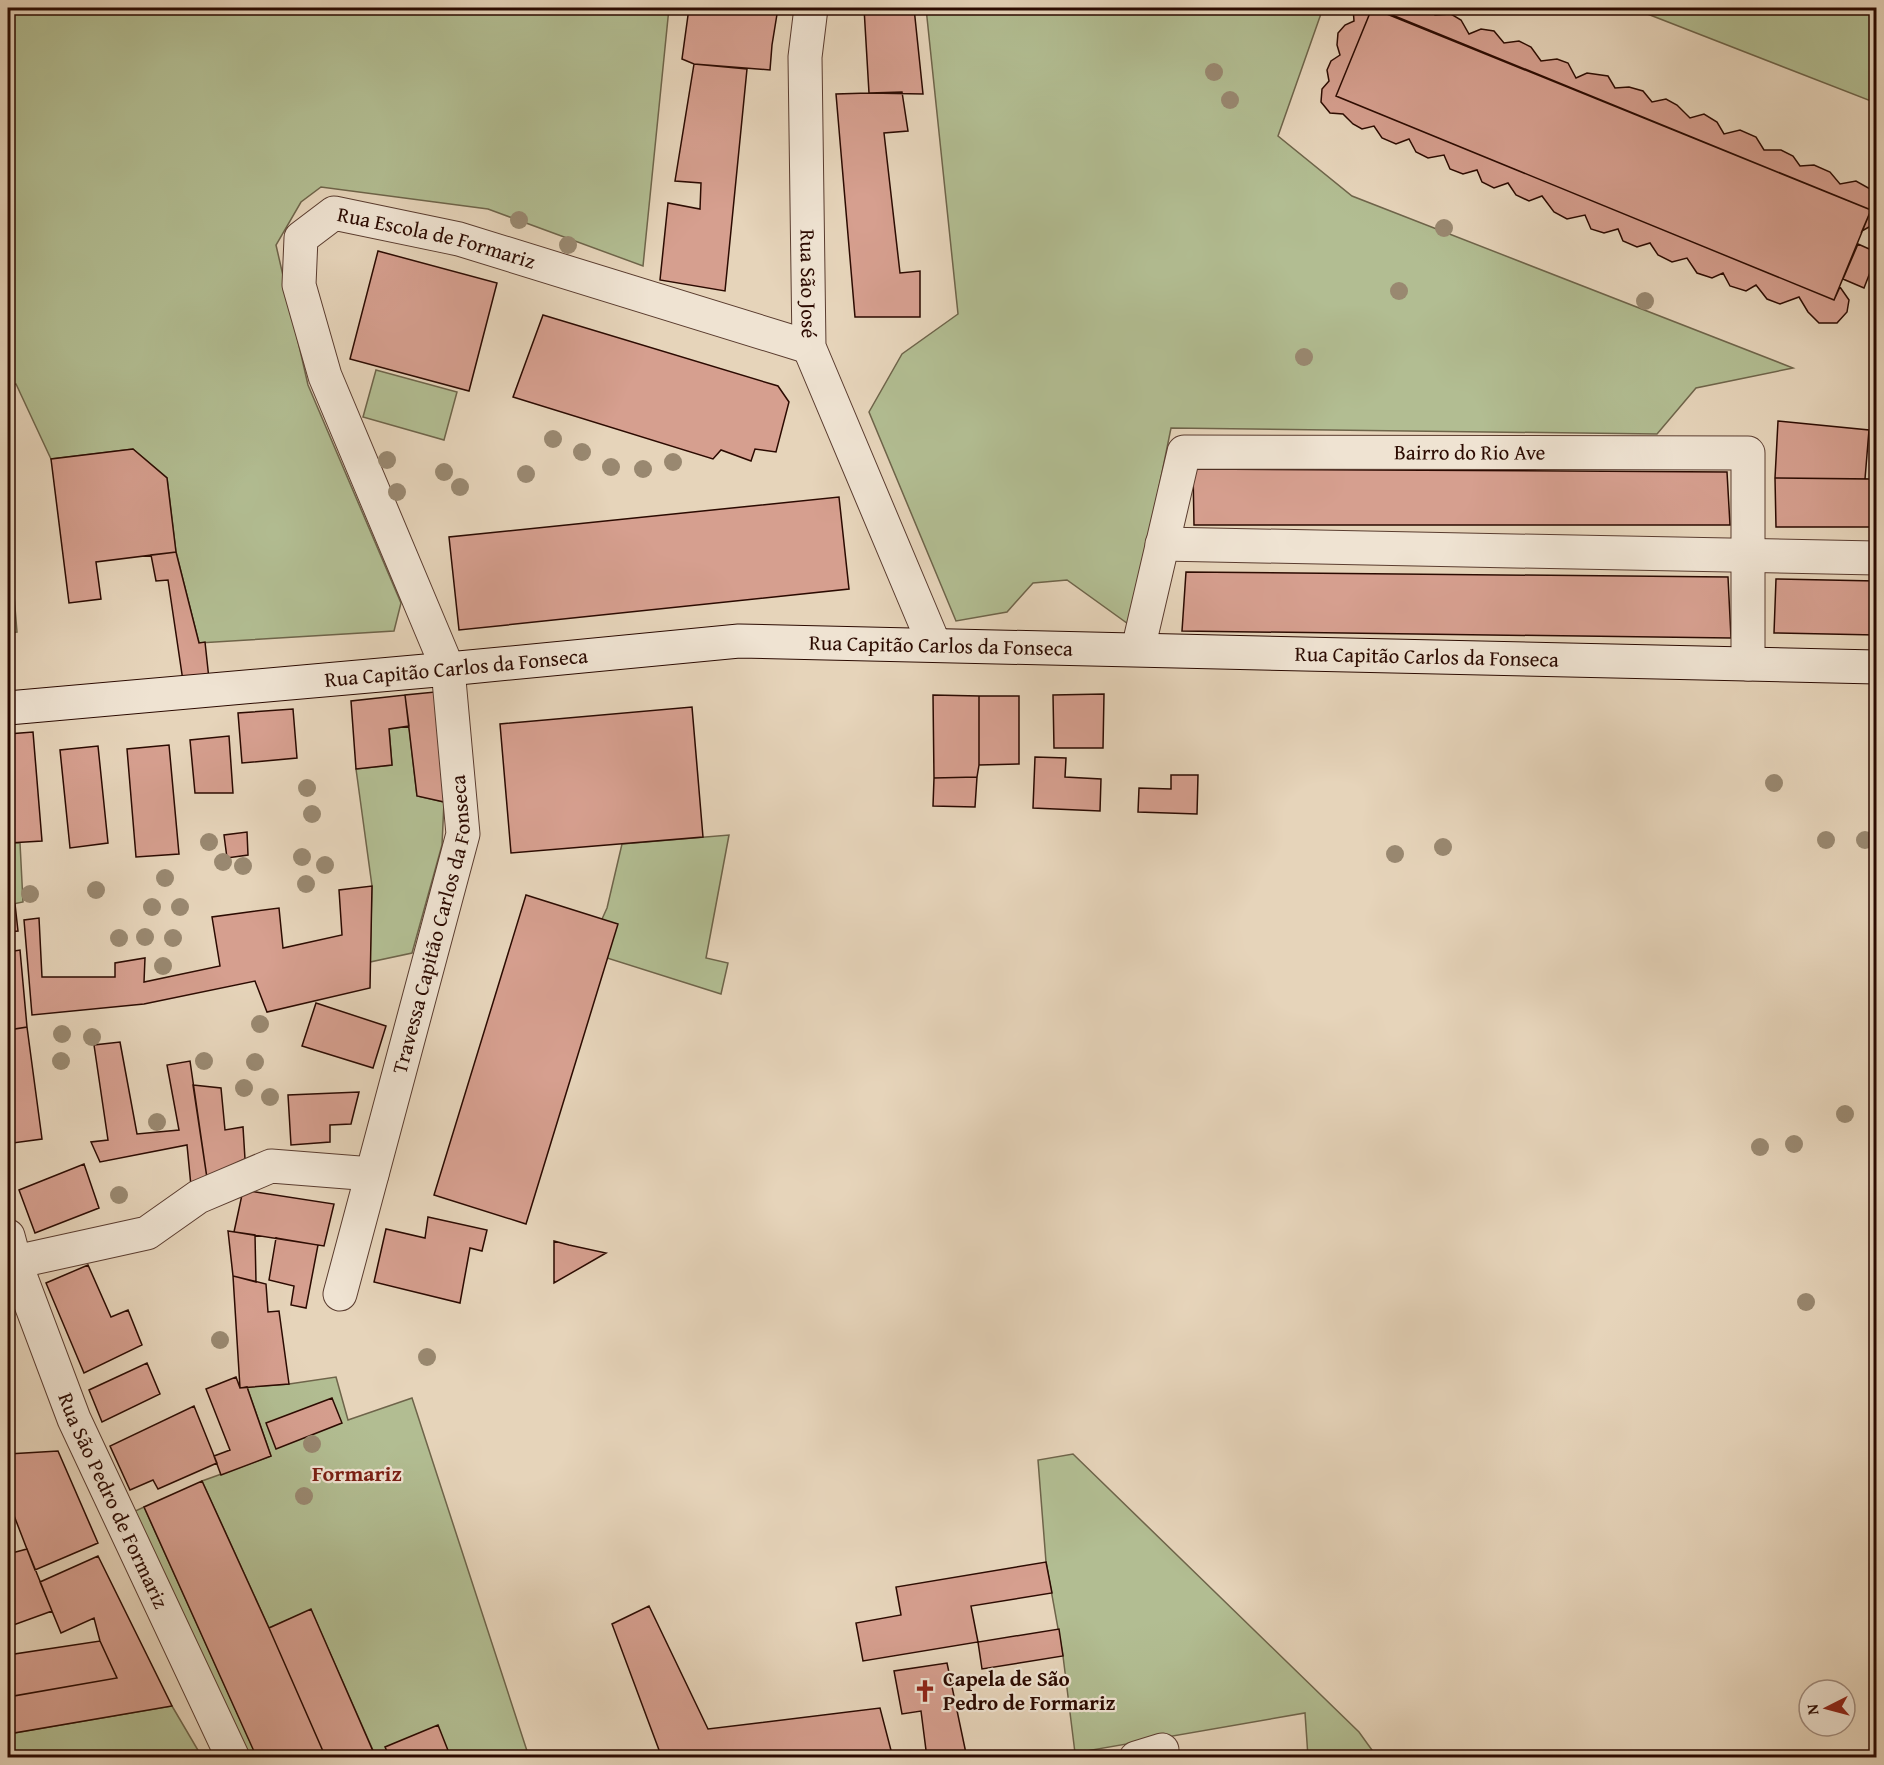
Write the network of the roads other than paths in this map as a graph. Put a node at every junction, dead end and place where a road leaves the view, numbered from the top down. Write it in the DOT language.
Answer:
graph roads {
  1 [pos="811,8"];
  2 [pos="809,346"];
  3 [pos="1162,544"];
  4 [pos="1748,555"];
  5 [pos="1876,558"];
  6 [pos="934,644"];
  7 [pos="1138,649"];
  8 [pos="1748,664"];
  9 [pos="1876,668"];
  10 [pos="448,669"];
  11 [pos="8,708"];
  12 [pos="372,1174"];
  13 [pos="11,1249"];
  14 [pos="340,1294"];
  15 [pos="232,1758"];
  1 -- 2 [label="street, Rua São José"];
  2 -- 6 [label="street, Rua São José"];
  2 -- 10 [label="street, Rua Escola de Formariz"];
  3 -- 4 [label="street"];
  3 -- 4 [label="street, Bairro do Rio Ave"];
  3 -- 7 [label="street, Bairro do Rio Ave"];
  4 -- 5 [label="street"];
  4 -- 8 [label="street, Bairro do Rio Ave"];
  6 -- 7 [label="street, Rua Capitão Carlos da Fonseca"];
  6 -- 10 [label="street, Rua Capitão Carlos da Fonseca"];
  7 -- 8 [label="street, Rua Capitão Carlos da Fonseca"];
  8 -- 9 [label="street, Rua Capitão Carlos da Fonseca"];
  10 -- 11 [label="street, Rua Capitão Carlos da Fonseca"];
  10 -- 12 [label="street, Travessa Capitão Carlos da Fonseca"];
  12 -- 13 [label="street"];
  12 -- 14 [label="street, Travessa Capitão Carlos da Fonseca"];
  13 -- 15 [label="street, Rua São Pedro de Formariz"];
}
